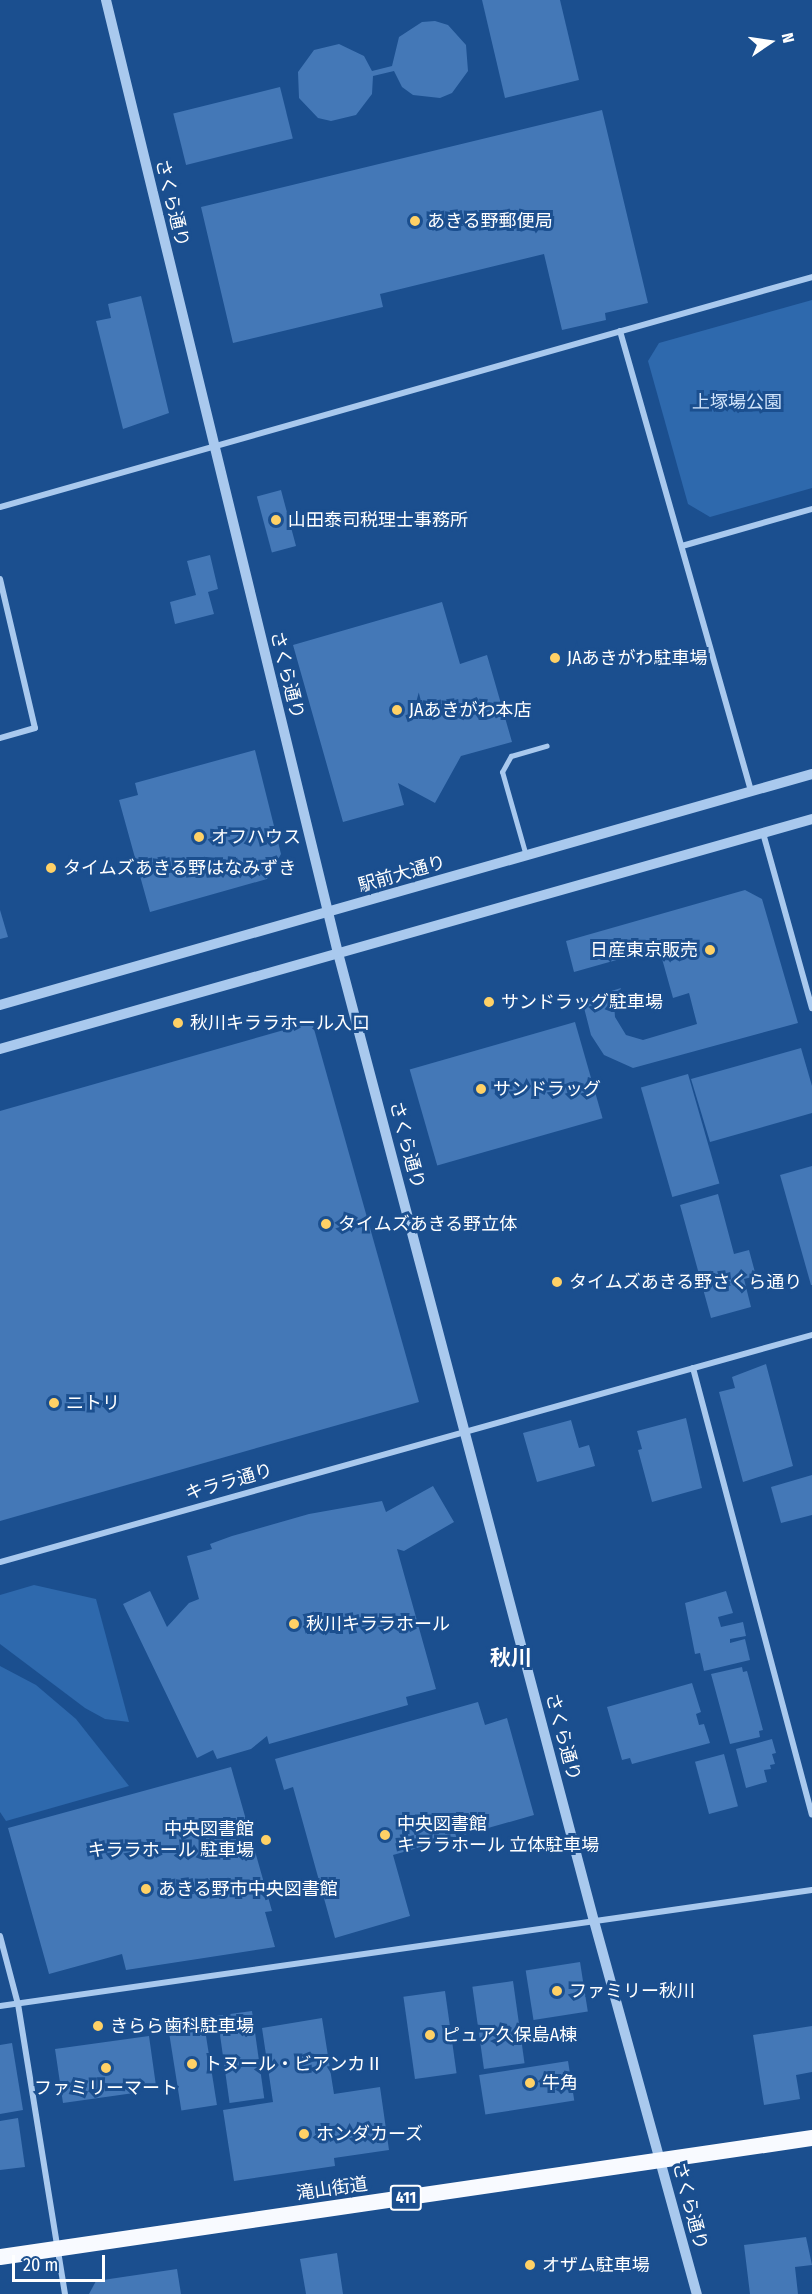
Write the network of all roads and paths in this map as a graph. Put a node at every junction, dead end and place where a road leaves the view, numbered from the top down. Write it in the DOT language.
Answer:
graph roads {
  1 [pos="106,0"];
  2 [pos="812,277"];
  3 [pos="620,331"];
  4 [pos="214,446"];
  5 [pos="0,507"];
  6 [pos="812,509"];
  7 [pos="682,546"];
  8 [pos="0,579"];
  9 [pos="0,738"];
  10 [pos="547,746"];
  11 [pos="812,774"];
  12 [pos="751,792"];
  13 [pos="812,819"];
  14 [pos="763,833"];
  15 [pos="526,856"];
  16 [pos="327,912"];
  17 [pos="338,953"];
  18 [pos="0,1005"];
  19 [pos="812,1008"];
  20 [pos="0,1049"];
  21 [pos="812,1335"];
  22 [pos="693,1368"];
  23 [pos="467,1431"];
  24 [pos="0,1562"];
  25 [pos="812,1814"];
  26 [pos="812,1890"];
  27 [pos="594,1921"];
  28 [pos="0,1935"];
  29 [pos="18,2004"];
  30 [pos="0,2006"];
  31 [pos="812,2139"];
  32 [pos="660,2160"];
  33 [pos="58,2249"];
  34 [pos="0,2257"];
  35 [pos="65,2294"];
  36 [pos="697,2294"];
  1 -- 4 [label="street, さくら通り"];
  2 -- 3 [label="street"];
  3 -- 4 [label="street"];
  3 -- 7 [label="street"];
  4 -- 5 [label="street"];
  4 -- 16 [label="street, さくら通り"];
  6 -- 7 [label="street"];
  7 -- 12 [label="street"];
  8 -- 9 [label="street"];
  10 -- 15 [label="lane"];
  11 -- 12 [label="street, 駅前大通り"];
  12 -- 15 [label="street, 駅前大通り"];
  13 -- 14 [label="street"];
  14 -- 17 [label="street"];
  14 -- 19 [label="street"];
  15 -- 16 [label="street, 駅前大通り"];
  16 -- 17 [label="street, さくら通り"];
  16 -- 18 [label="street, 駅前大通り"];
  17 -- 20 [label="street"];
  17 -- 23 [label="street, さくら通り"];
  21 -- 22 [label="street, キララ通り"];
  22 -- 23 [label="street, キララ通り"];
  22 -- 25 [label="street"];
  23 -- 24 [label="street, キララ通り"];
  23 -- 27 [label="street, さくら通り"];
  26 -- 27 [label="street"];
  27 -- 29 [label="street"];
  27 -- 32 [label="street, さくら通り"];
  28 -- 29 [label="street"];
  29 -- 30 [label="street"];
  29 -- 33 [label="street"];
  31 -- 32 [label="highway, 滝山街道 / 411"];
  32 -- 33 [label="highway, 滝山街道 / 411"];
  32 -- 36 [label="street, さくら通り"];
  33 -- 34 [label="highway, 滝山街道 / 411"];
  33 -- 35 [label="street"];
}
